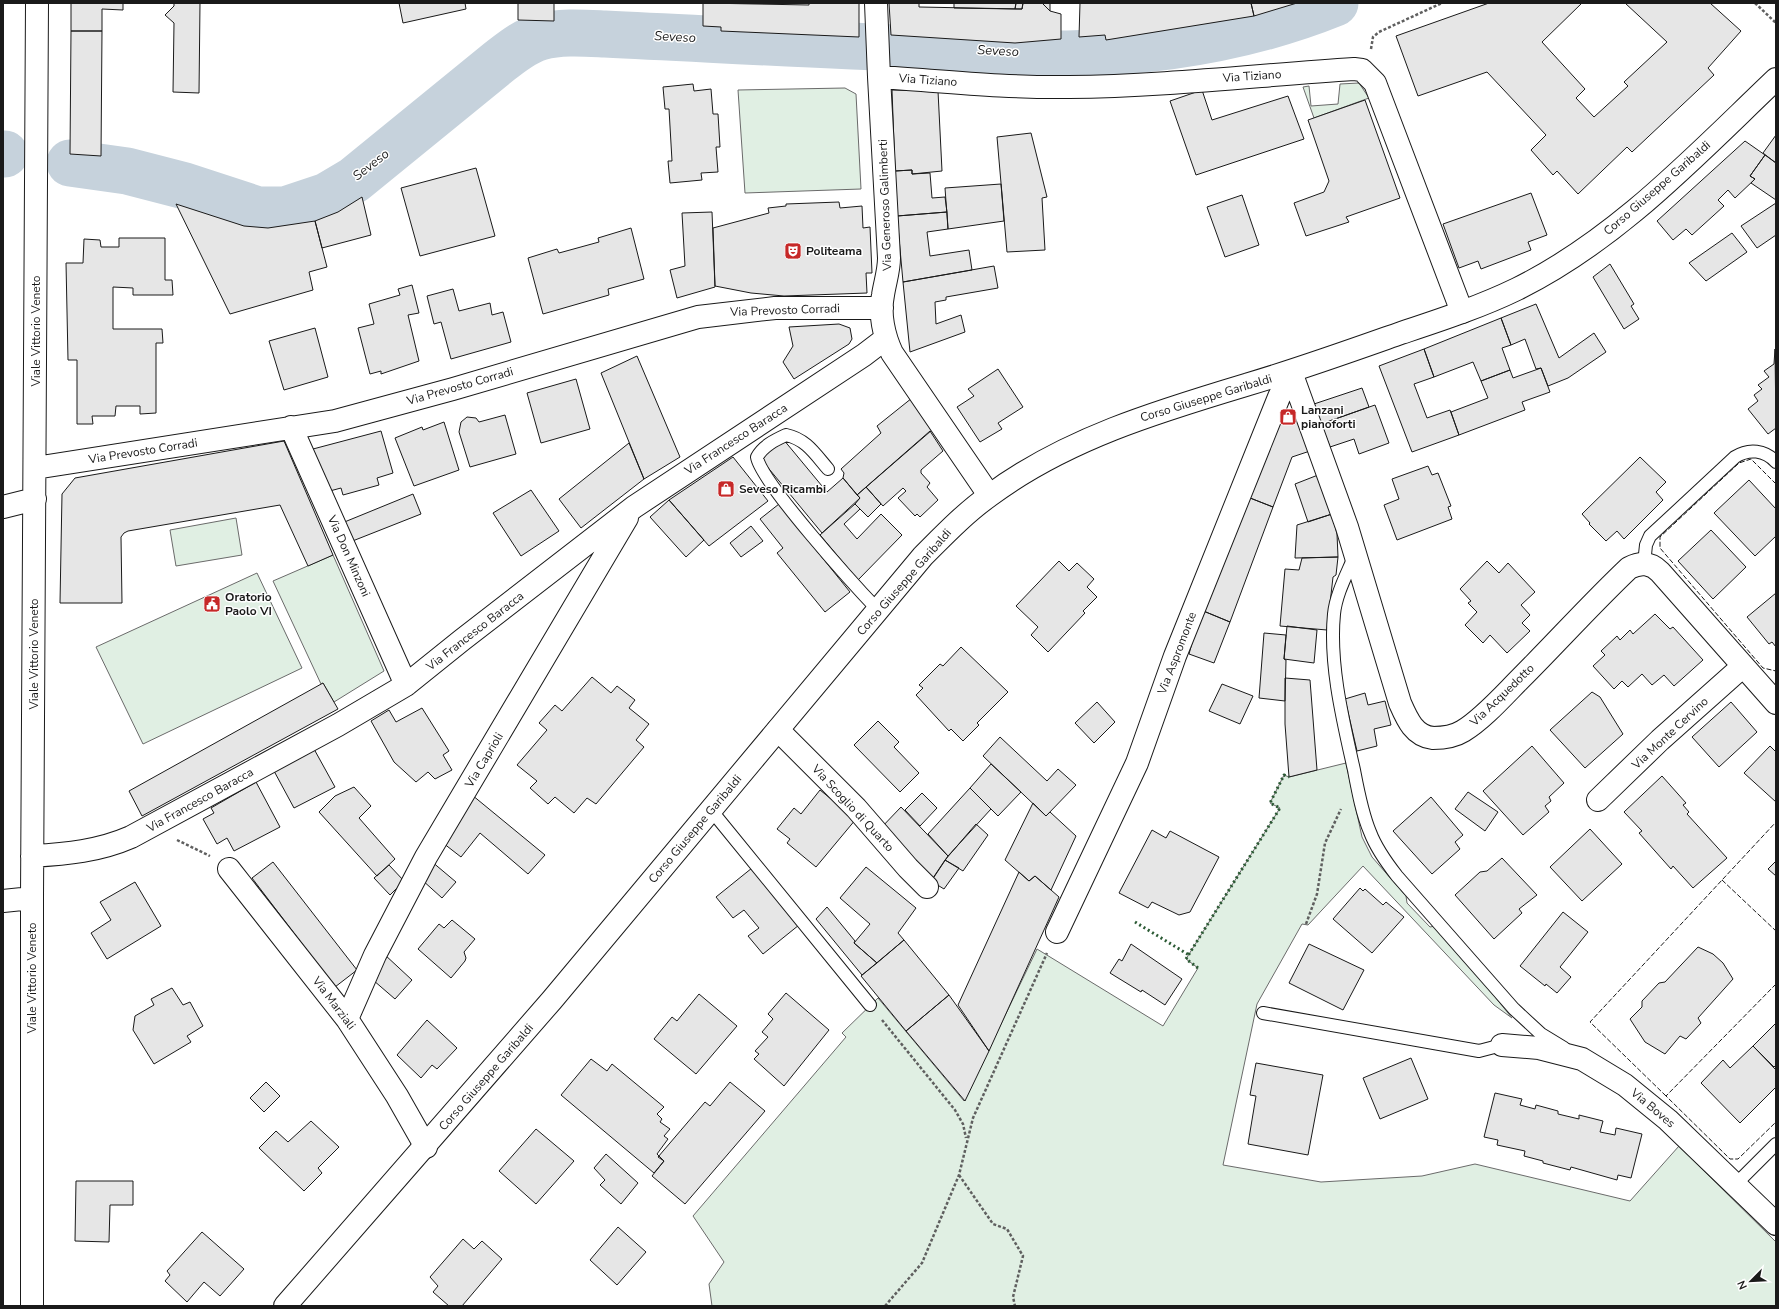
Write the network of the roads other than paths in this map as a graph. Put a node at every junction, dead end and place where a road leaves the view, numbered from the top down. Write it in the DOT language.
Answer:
graph roads {
  1 [pos="38,3"];
  2 [pos="877,12"];
  3 [pos="878,69"];
  4 [pos="1776,79"];
  5 [pos="882,308"];
  6 [pos="1462,312"];
  7 [pos="885,339"];
  8 [pos="1291,372"];
  9 [pos="291,427"];
  10 [pos="1776,462"];
  11 [pos="36,468"];
  12 [pos="828,469"];
  13 [pos="989,495"];
  14 [pos="35,499"];
  15 [pos="3,507"];
  16 [pos="634,507"];
  17 [pos="1355,554"];
  18 [pos="1644,564"];
  19 [pos="878,610"];
  20 [pos="1742,667"];
  21 [pos="406,685"];
  22 [pos="1773,694"];
  23 [pos="778,730"];
  24 [pos="1598,800"];
  25 [pos="711,810"];
  26 [pos="32,856"];
  27 [pos="229,869"];
  28 [pos="927,887"];
  29 [pos="32,898"];
  30 [pos="3,900"];
  31 [pos="1057,932"];
  32 [pos="870,1006"];
  33 [pos="1263,1013"];
  34 [pos="347,1019"];
  35 [pos="1502,1045"];
  36 [pos="1582,1059"];
  37 [pos="1776,1144"];
  38 [pos="426,1147"];
  39 [pos="1736,1184"];
  40 [pos="1776,1224"];
  41 [pos="32,1306"];
  42 [pos="285,1306"];
  1 -- 11 [label="street, Viale Vittorio Veneto"];
  2 -- 3 [label="street, Via Generoso Galimberti"];
  3 -- 5 [label="street, Via Generoso Galimberti"];
  3 -- 6 [label="street, Via Tiziano"];
  4 -- 6 [label="street, Corso Giuseppe Garibaldi"];
  5 -- 7 [label="street, Via Generoso Galimberti"];
  5 -- 9 [label="street, Via Prevosto Corradi"];
  6 -- 8 [label="street, Corso Giuseppe Garibaldi"];
  7 -- 13 [label="street, Via Generoso Galimberti"];
  7 -- 16 [label="street, Via Francesco Baracca"];
  8 -- 13 [label="street, Corso Giuseppe Garibaldi"];
  8 -- 17 [label="street, Via Acquedotto"];
  8 -- 31 [label="street, Via Aspromonte"];
  9 -- 11 [label="street, Via Prevosto Corradi"];
  9 -- 21 [label="street, Via Don Minzoni"];
  10 -- 18 [label="lane"];
  11 -- 14 [label="street, Viale Vittorio Veneto"];
  12 -- 19 [label="lane"];
  13 -- 19 [label="street, Corso Giuseppe Garibaldi"];
  14 -- 15 [label="street"];
  14 -- 26 [label="street, Viale Vittorio Veneto"];
  16 -- 21 [label="street, Via Francesco Baracca"];
  16 -- 34 [label="street, Via Caprioli"];
  17 -- 18 [label="street, Via Acquedotto"];
  17 -- 36 [label="lane"];
  18 -- 20 [label="street"];
  19 -- 23 [label="street, Corso Giuseppe Garibaldi"];
  20 -- 22 [label="street"];
  20 -- 24 [label="street, Via Monte Cervino"];
  21 -- 26 [label="street, Via Francesco Baracca"];
  23 -- 25 [label="street, Corso Giuseppe Garibaldi"];
  23 -- 28 [label="street, Via Scoglio di Quarto"];
  25 -- 32 [label="lane"];
  25 -- 38 [label="street, Corso Giuseppe Garibaldi"];
  26 -- 29 [label="street, Viale Vittorio Veneto"];
  27 -- 34 [label="street, Via Marziali"];
  29 -- 30 [label="street"];
  29 -- 41 [label="street, Viale Vittorio Veneto"];
  33 -- 35 [label="lane"];
  34 -- 38 [label="street, Via Marziali"];
  35 -- 36 [label="street, Via Boves"];
  36 -- 39 [label="street, Via Boves"];
  37 -- 39 [label="lane"];
  38 -- 42 [label="street, Corso Giuseppe Garibaldi"];
  39 -- 40 [label="street, Via Boves"];
}
